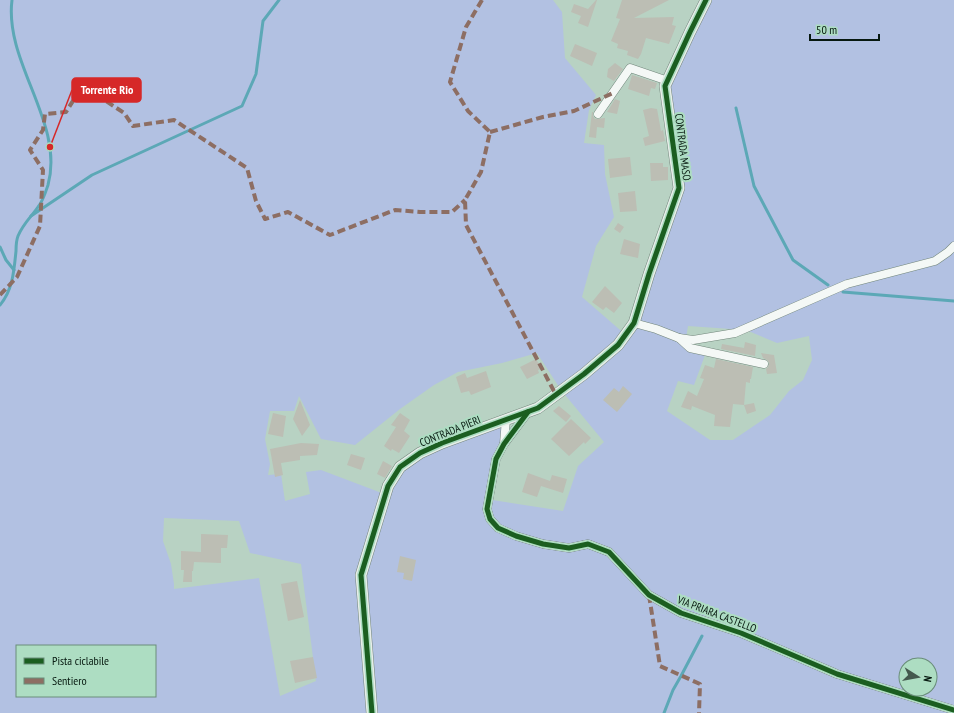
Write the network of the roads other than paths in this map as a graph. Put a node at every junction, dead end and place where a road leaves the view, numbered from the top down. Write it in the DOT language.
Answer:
graph roads {
  1 [pos="706,0"];
  2 [pos="668,81"];
  3 [pos="598,114"];
  4 [pos="954,246"];
  5 [pos="634,323"];
  6 [pos="679,338"];
  7 [pos="764,364"];
  8 [pos="528,412"];
  9 [pos="506,419"];
  10 [pos="504,444"];
  11 [pos="954,710"];
  12 [pos="372,713"];
  1 -- 2 [label="street, CONTRADA MASO"];
  2 -- 3 [label="street"];
  2 -- 5 [label="street, CONTRADA MASO"];
  4 -- 6 [label="street"];
  5 -- 6 [label="street"];
  5 -- 8 [label="street, CONTRADA MASO"];
  6 -- 7 [label="street"];
  8 -- 9 [label="street, CONTRADA PIERI"];
  8 -- 10 [label="street, VIA PRIARA CASTELLO"];
  9 -- 10 [label="street"];
  9 -- 12 [label="street, CONTRADA PIERI"];
  10 -- 11 [label="street, VIA PRIARA CASTELLO"];
}
